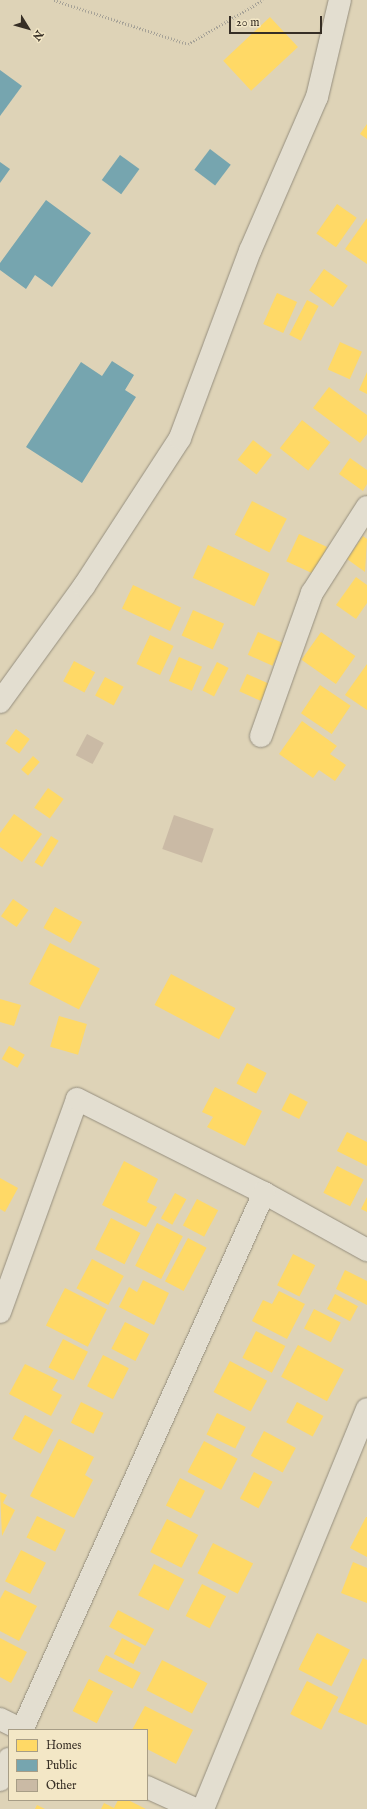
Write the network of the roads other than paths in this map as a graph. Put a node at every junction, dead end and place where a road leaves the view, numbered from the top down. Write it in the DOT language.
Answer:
graph roads {
  1 [pos="340,0"];
  2 [pos="367,507"];
  3 [pos="0,702"];
  4 [pos="261,736"];
  5 [pos="264,1192"];
  6 [pos="367,1250"];
  7 [pos="0,1312"];
  8 [pos="367,1409"];
  9 [pos="0,1719"];
  10 [pos="20,1729"];
  11 [pos="22,1729"];
  12 [pos="8,1761"];
  13 [pos="0,1780"];
  14 [pos="148,1787"];
  15 [pos="195,1809"];
  16 [pos="203,1809"];
  1 -- 3 [label="street"];
  2 -- 4 [label="street"];
  5 -- 6 [label="street"];
  5 -- 7 [label="street"];
  5 -- 11 [label="street"];
  8 -- 16 [label="street"];
  9 -- 10 [label="street"];
  12 -- 13 [label="street"];
  14 -- 15 [label="street"];
}
